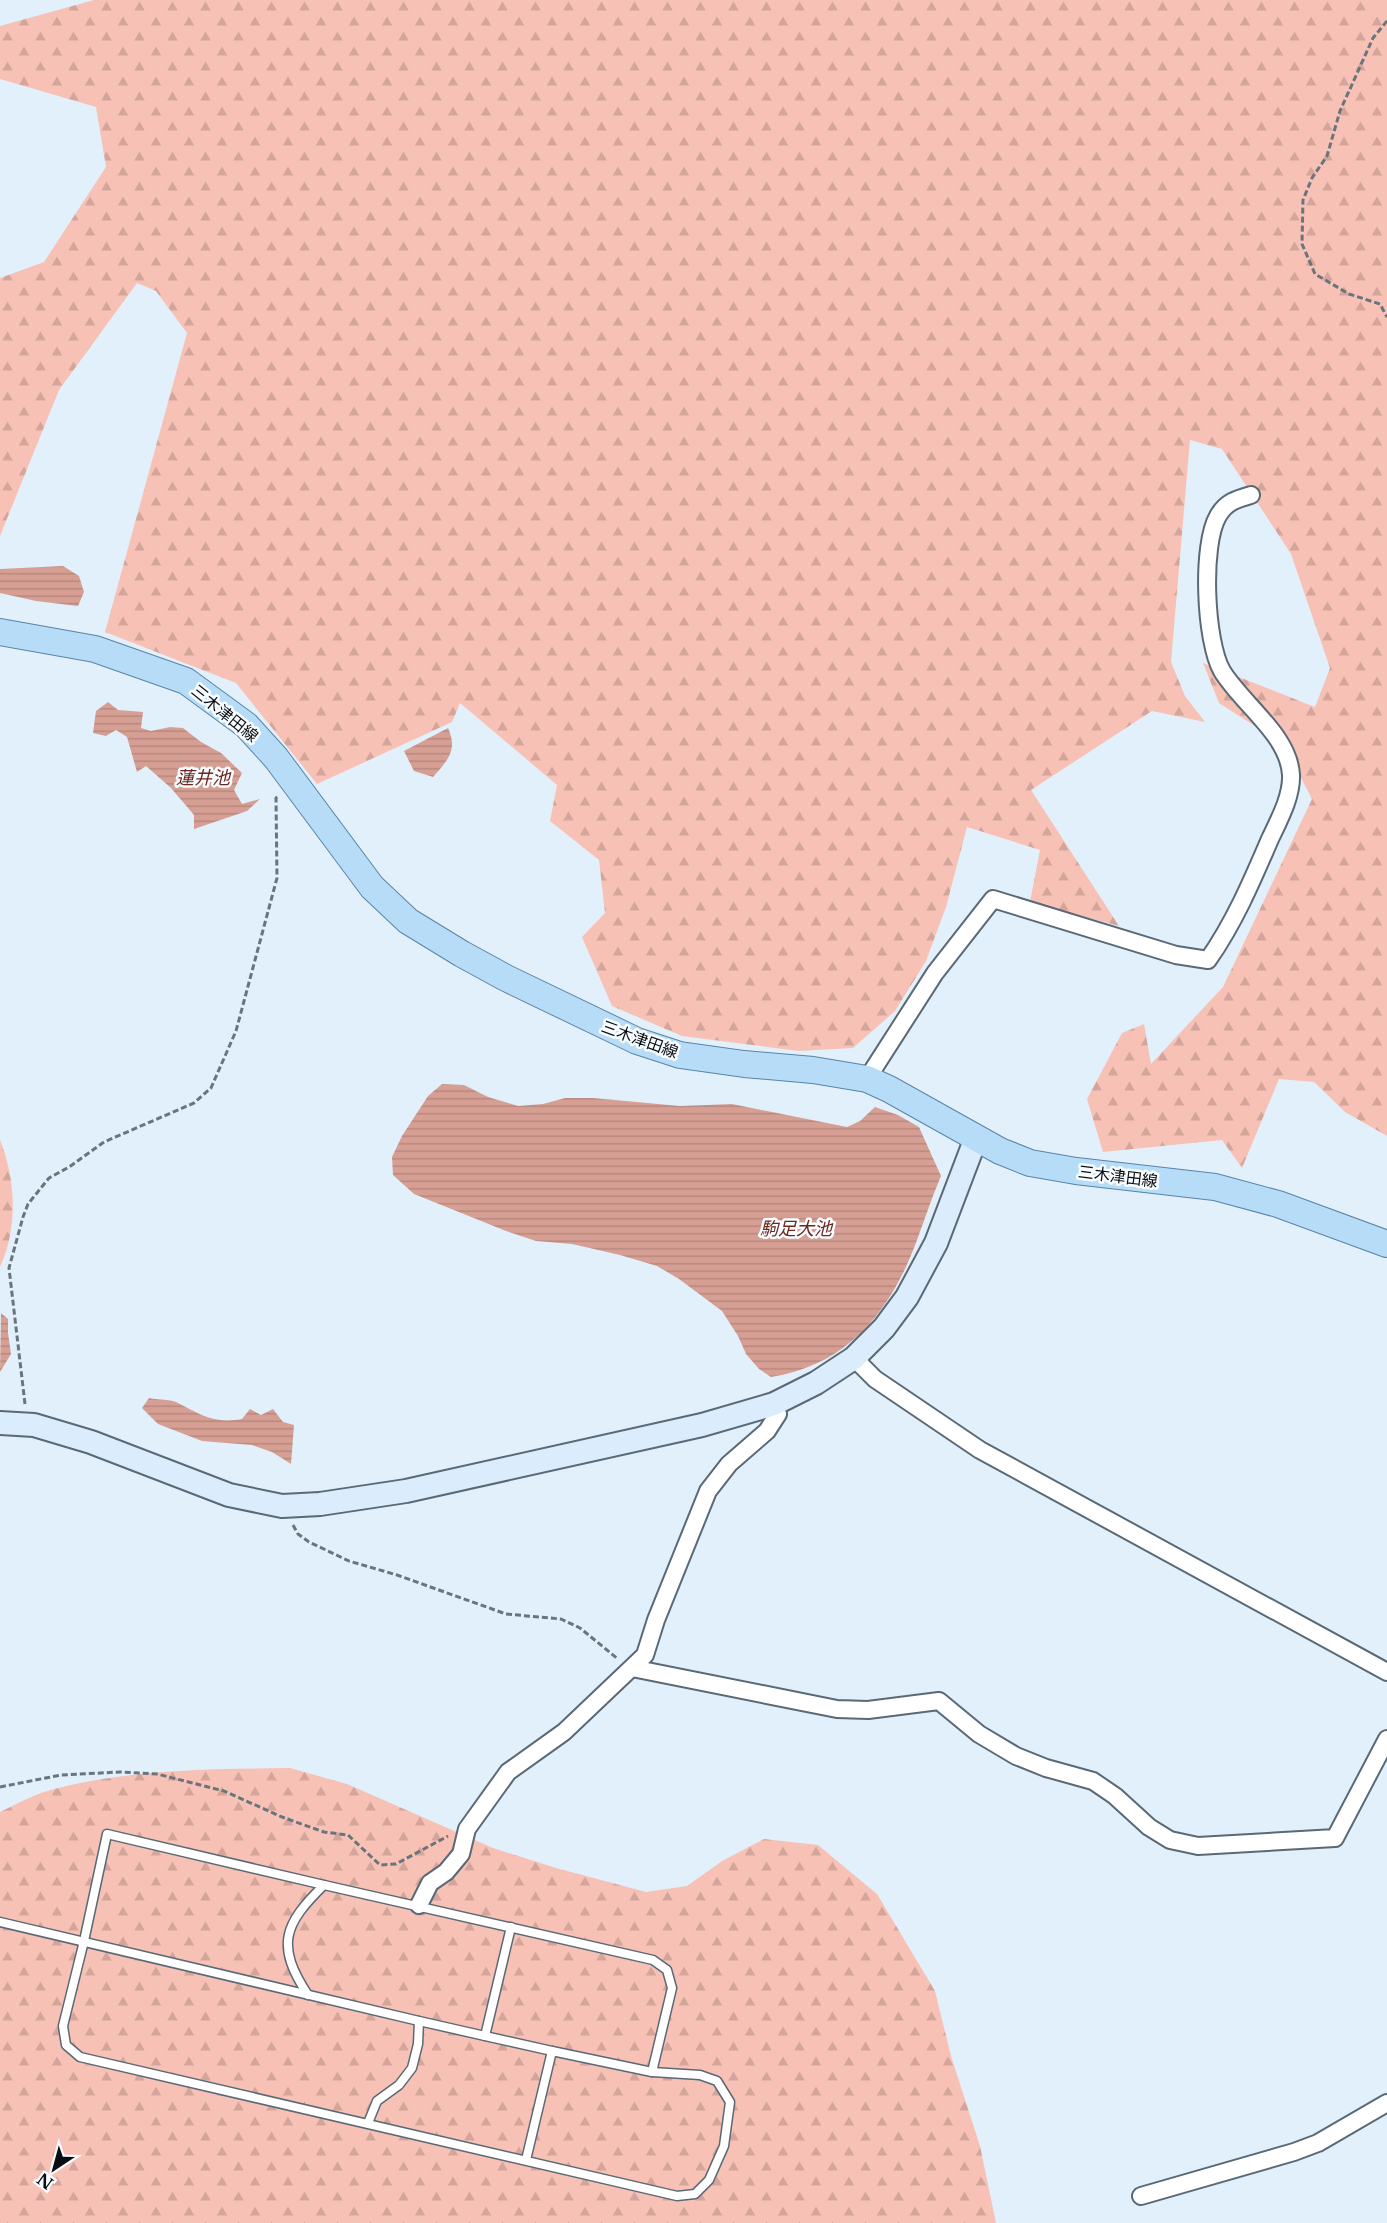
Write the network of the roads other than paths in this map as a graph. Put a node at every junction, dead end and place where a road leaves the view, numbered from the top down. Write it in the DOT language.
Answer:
graph roads {
  1 [pos="1251,495"];
  2 [pos="0,632"];
  3 [pos="867,1079"];
  4 [pos="976,1138"];
  5 [pos="1387,1244"];
  6 [pos="854,1359"];
  7 [pos="774,1404"];
  8 [pos="0,1423"];
  9 [pos="632,1668"];
  10 [pos="1387,1672"];
  11 [pos="1387,1739"];
  12 [pos="324,1885"];
  13 [pos="419,1905"];
  14 [pos="0,1922"];
  15 [pos="511,1927"];
  16 [pos="84,1941"];
  17 [pos="308,1995"];
  18 [pos="419,2021"];
  19 [pos="485,2036"];
  20 [pos="552,2050"];
  21 [pos="652,2072"];
  22 [pos="1387,2103"];
  23 [pos="368,2123"];
  24 [pos="526,2160"];
  25 [pos="1141,2196"];
  1 -- 3 [label="street"];
  2 -- 3 [label="main road, 三木津田線"];
  3 -- 4 [label="main road, 三木津田線"];
  4 -- 5 [label="main road, 三木津田線"];
  4 -- 6 [label="street"];
  6 -- 7 [label="street"];
  6 -- 10 [label="street"];
  7 -- 8 [label="street"];
  7 -- 9 [label="street"];
  9 -- 11 [label="street"];
  9 -- 13 [label="street"];
  12 -- 13 [label="lane"];
  12 -- 16 [label="lane"];
  12 -- 17 [label="lane"];
  13 -- 15 [label="lane"];
  14 -- 16 [label="lane"];
  15 -- 19 [label="lane"];
  15 -- 21 [label="lane"];
  16 -- 17 [label="lane"];
  16 -- 23 [label="lane"];
  17 -- 18 [label="lane"];
  18 -- 19 [label="lane"];
  18 -- 23 [label="lane"];
  19 -- 20 [label="lane"];
  20 -- 21 [label="lane"];
  20 -- 24 [label="lane"];
  21 -- 24 [label="lane"];
  22 -- 25 [label="street"];
  23 -- 24 [label="lane"];
}
